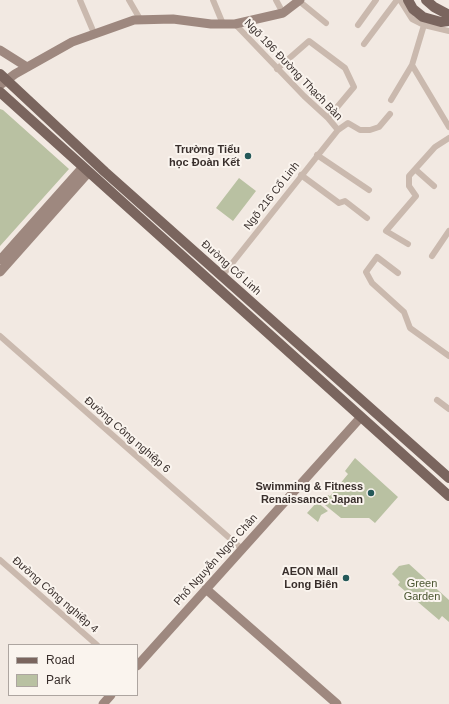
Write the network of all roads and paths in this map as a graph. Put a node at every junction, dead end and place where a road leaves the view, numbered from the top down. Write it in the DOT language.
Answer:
graph roads {
  1 [pos="80,0"];
  2 [pos="128,0"];
  3 [pos="214,0"];
  4 [pos="276,0"];
  5 [pos="299,0"];
  6 [pos="376,0"];
  7 [pos="399,0"];
  8 [pos="408,0"];
  9 [pos="426,0"];
  10 [pos="283,14"];
  11 [pos="449,14"];
  12 [pos="140,19"];
  13 [pos="449,22"];
  14 [pos="326,23"];
  15 [pos="223,24"];
  16 [pos="235,24"];
  17 [pos="358,25"];
  18 [pos="424,25"];
  19 [pos="449,31"];
  20 [pos="94,33"];
  21 [pos="364,44"];
  22 [pos="0,50"];
  23 [pos="412,66"];
  24 [pos="27,67"];
  25 [pos="277,69"];
  26 [pos="2,77"];
  27 [pos="0,92"];
  28 [pos="391,100"];
  29 [pos="390,114"];
  30 [pos="328,118"];
  31 [pos="449,127"];
  32 [pos="338,130"];
  33 [pos="449,138"];
  34 [pos="317,155"];
  35 [pos="85,170"];
  36 [pos="416,170"];
  37 [pos="301,175"];
  38 [pos="434,186"];
  39 [pos="369,190"];
  40 [pos="367,218"];
  41 [pos="449,231"];
  42 [pos="408,244"];
  43 [pos="432,256"];
  44 [pos="0,260"];
  45 [pos="0,272"];
  46 [pos="398,273"];
  47 [pos="222,276"];
  48 [pos="0,336"];
  49 [pos="449,356"];
  50 [pos="437,400"];
  51 [pos="449,409"];
  52 [pos="361,417"];
  53 [pos="449,478"];
  54 [pos="449,496"];
  55 [pos="242,549"];
  56 [pos="0,560"];
  57 [pos="206,589"];
  58 [pos="96,644"];
  59 [pos="138,665"];
  60 [pos="110,696"];
  61 [pos="103,704"];
  62 [pos="337,704"];
  1 -- 20 [label="street"];
  2 -- 12 [label="street"];
  3 -- 15 [label="street"];
  4 -- 10 [label="street"];
  5 -- 10 [label="street"];
  5 -- 14 [label="street"];
  6 -- 17 [label="street"];
  7 -- 18 [label="street"];
  7 -- 21 [label="street"];
  8 -- 13 [label="main road"];
  9 -- 11 [label="main road"];
  10 -- 16 [label="street"];
  12 -- 15 [label="street"];
  12 -- 20 [label="street"];
  15 -- 16 [label="street"];
  16 -- 25 [label="street, Ngõ 196 Đường Thạch Bàn"];
  18 -- 19 [label="street"];
  18 -- 23 [label="street"];
  20 -- 24 [label="street"];
  22 -- 24 [label="street"];
  23 -- 28 [label="street"];
  23 -- 31 [label="street"];
  24 -- 26 [label="street"];
  25 -- 30 [label="street, Ngõ 196 Đường Thạch Bàn"];
  25 -- 30 [label="street"];
  26 -- 47 [label="main road, Đường Cổ Linh"];
  27 -- 35 [label="main road"];
  29 -- 32 [label="street"];
  30 -- 32 [label="street, Ngõ 196 Đường Thạch Bàn"];
  32 -- 34 [label="street, Ngõ 216 Cổ Linh"];
  33 -- 36 [label="street"];
  34 -- 37 [label="street, Ngõ 216 Cổ Linh"];
  34 -- 39 [label="street"];
  35 -- 44 [label="street"];
  35 -- 45 [label="street"];
  35 -- 52 [label="main road"];
  36 -- 38 [label="street"];
  36 -- 42 [label="street"];
  37 -- 40 [label="street"];
  37 -- 47 [label="street, Ngõ 216 Cổ Linh"];
  41 -- 43 [label="street"];
  46 -- 49 [label="street"];
  47 -- 53 [label="main road, Đường Cổ Linh"];
  48 -- 55 [label="street, Đường Công nghiệp 6"];
  50 -- 51 [label="street"];
  52 -- 54 [label="main road"];
  52 -- 55 [label="street, Phố Nguyễn Ngọc Chân"];
  55 -- 57 [label="street, Phố Nguyễn Ngọc Chân"];
  56 -- 58 [label="street, Đường Công nghiệp 4"];
  57 -- 59 [label="street, Phố Nguyễn Ngọc Chân"];
  57 -- 62 [label="street"];
  60 -- 61 [label="street"];
}
